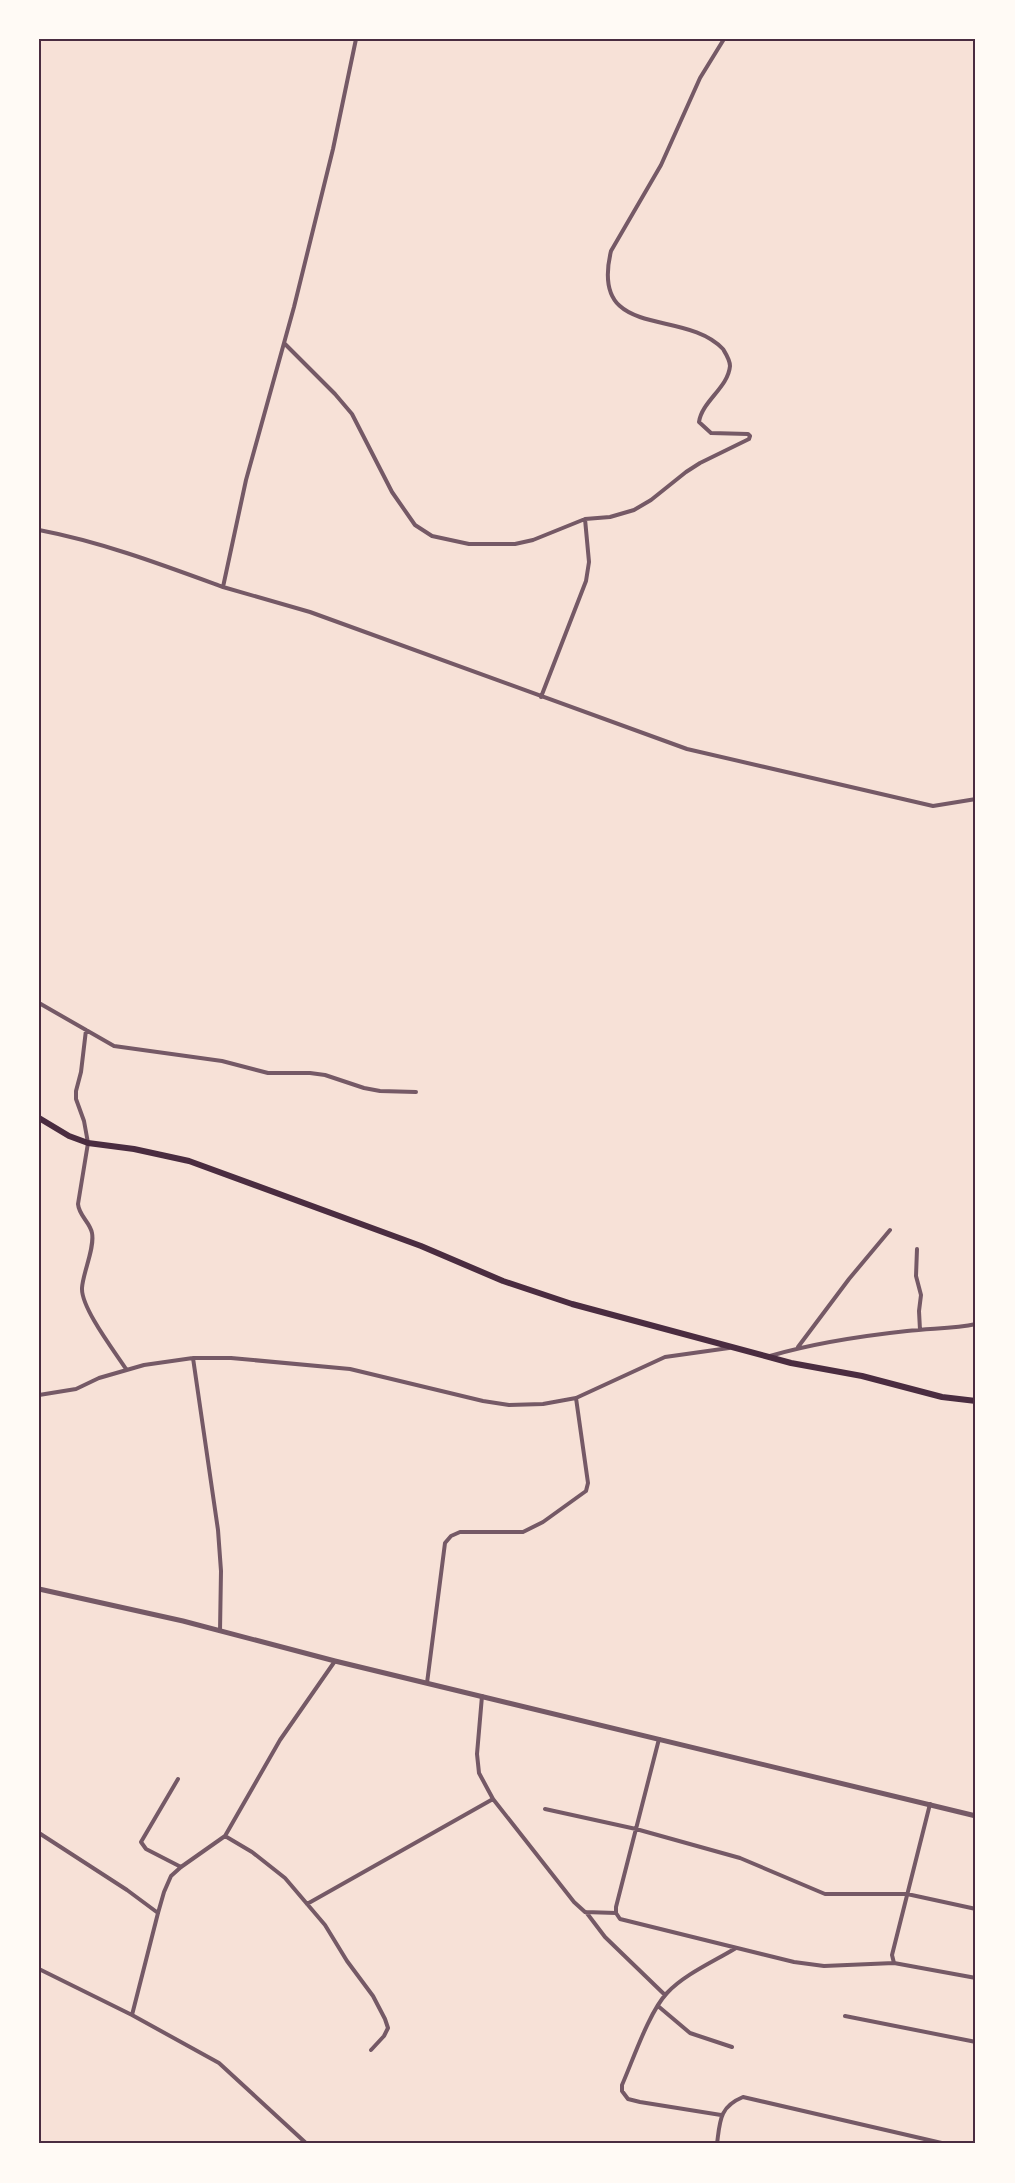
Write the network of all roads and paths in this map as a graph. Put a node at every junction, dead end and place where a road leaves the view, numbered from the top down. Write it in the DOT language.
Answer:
graph roads {
  1 [pos="356,39"];
  2 [pos="724,39"];
  3 [pos="284,344"];
  4 [pos="585,519"];
  5 [pos="39,530"];
  6 [pos="224,587"];
  7 [pos="541,697"];
  8 [pos="976,799"];
  9 [pos="39,1003"];
  10 [pos="86,1030"];
  11 [pos="416,1092"];
  12 [pos="39,1118"];
  13 [pos="88,1143"];
  14 [pos="890,1230"];
  15 [pos="917,1249"];
  16 [pos="976,1324"];
  17 [pos="920,1330"];
  18 [pos="734,1348"];
  19 [pos="797,1348"];
  20 [pos="768,1356"];
  21 [pos="193,1358"];
  22 [pos="126,1369"];
  23 [pos="39,1395"];
  24 [pos="576,1398"];
  25 [pos="976,1401"];
  26 [pos="39,1590"];
  27 [pos="220,1631"];
  28 [pos="335,1661"];
  29 [pos="428,1683"];
  30 [pos="482,1696"];
  31 [pos="659,1739"];
  32 [pos="178,1779"];
  33 [pos="493,1799"];
  34 [pos="930,1804"];
  35 [pos="544,1809"];
  36 [pos="976,1816"];
  37 [pos="636,1829"];
  38 [pos="39,1833"];
  39 [pos="225,1836"];
  40 [pos="181,1867"];
  41 [pos="907,1894"];
  42 [pos="307,1904"];
  43 [pos="976,1909"];
  44 [pos="585,1912"];
  45 [pos="158,1913"];
  46 [pos="616,1913"];
  47 [pos="737,1948"];
  48 [pos="894,1963"];
  49 [pos="39,1969"];
  50 [pos="976,1978"];
  51 [pos="665,1995"];
  52 [pos="658,2006"];
  53 [pos="132,2015"];
  54 [pos="844,2016"];
  55 [pos="976,2042"];
  56 [pos="732,2047"];
  57 [pos="371,2050"];
  58 [pos="721,2115"];
  59 [pos="308,2144"];
  60 [pos="717,2144"];
  61 [pos="946,2144"];
  1 -- 3 [label="street"];
  2 -- 4 [label="street"];
  3 -- 4 [label="street"];
  3 -- 6 [label="street"];
  4 -- 7 [label="street"];
  5 -- 6 [label="street"];
  6 -- 7 [label="street"];
  7 -- 8 [label="street"];
  9 -- 10 [label="street"];
  10 -- 11 [label="street"];
  10 -- 13 [label="street"];
  12 -- 13 [label="main road"];
  13 -- 18 [label="main road"];
  13 -- 22 [label="street"];
  14 -- 19 [label="street"];
  15 -- 17 [label="street"];
  16 -- 17 [label="street"];
  17 -- 19 [label="street"];
  18 -- 20 [label="main road"];
  18 -- 24 [label="street"];
  19 -- 20 [label="street"];
  20 -- 25 [label="main road"];
  21 -- 22 [label="street"];
  21 -- 24 [label="street"];
  21 -- 27 [label="street"];
  22 -- 23 [label="street"];
  24 -- 29 [label="street"];
  26 -- 27 [label="street"];
  27 -- 28 [label="street"];
  28 -- 29 [label="street"];
  28 -- 39 [label="street"];
  29 -- 30 [label="street"];
  30 -- 31 [label="street"];
  30 -- 33 [label="street"];
  31 -- 34 [label="street"];
  31 -- 37 [label="street"];
  32 -- 40 [label="street"];
  33 -- 42 [label="street"];
  33 -- 44 [label="street"];
  34 -- 36 [label="street"];
  34 -- 41 [label="street"];
  35 -- 37 [label="street"];
  37 -- 41 [label="street"];
  37 -- 46 [label="street"];
  38 -- 45 [label="street"];
  39 -- 40 [label="street"];
  39 -- 42 [label="street"];
  40 -- 45 [label="street"];
  41 -- 43 [label="street"];
  41 -- 48 [label="street"];
  42 -- 57 [label="street"];
  44 -- 46 [label="street"];
  44 -- 51 [label="street"];
  45 -- 53 [label="street"];
  46 -- 47 [label="street"];
  47 -- 48 [label="street"];
  47 -- 51 [label="street"];
  48 -- 50 [label="street"];
  49 -- 53 [label="street"];
  51 -- 52 [label="street"];
  52 -- 56 [label="street"];
  52 -- 58 [label="street"];
  53 -- 59 [label="street"];
  54 -- 55 [label="street"];
  58 -- 60 [label="street"];
  58 -- 61 [label="street"];
}
